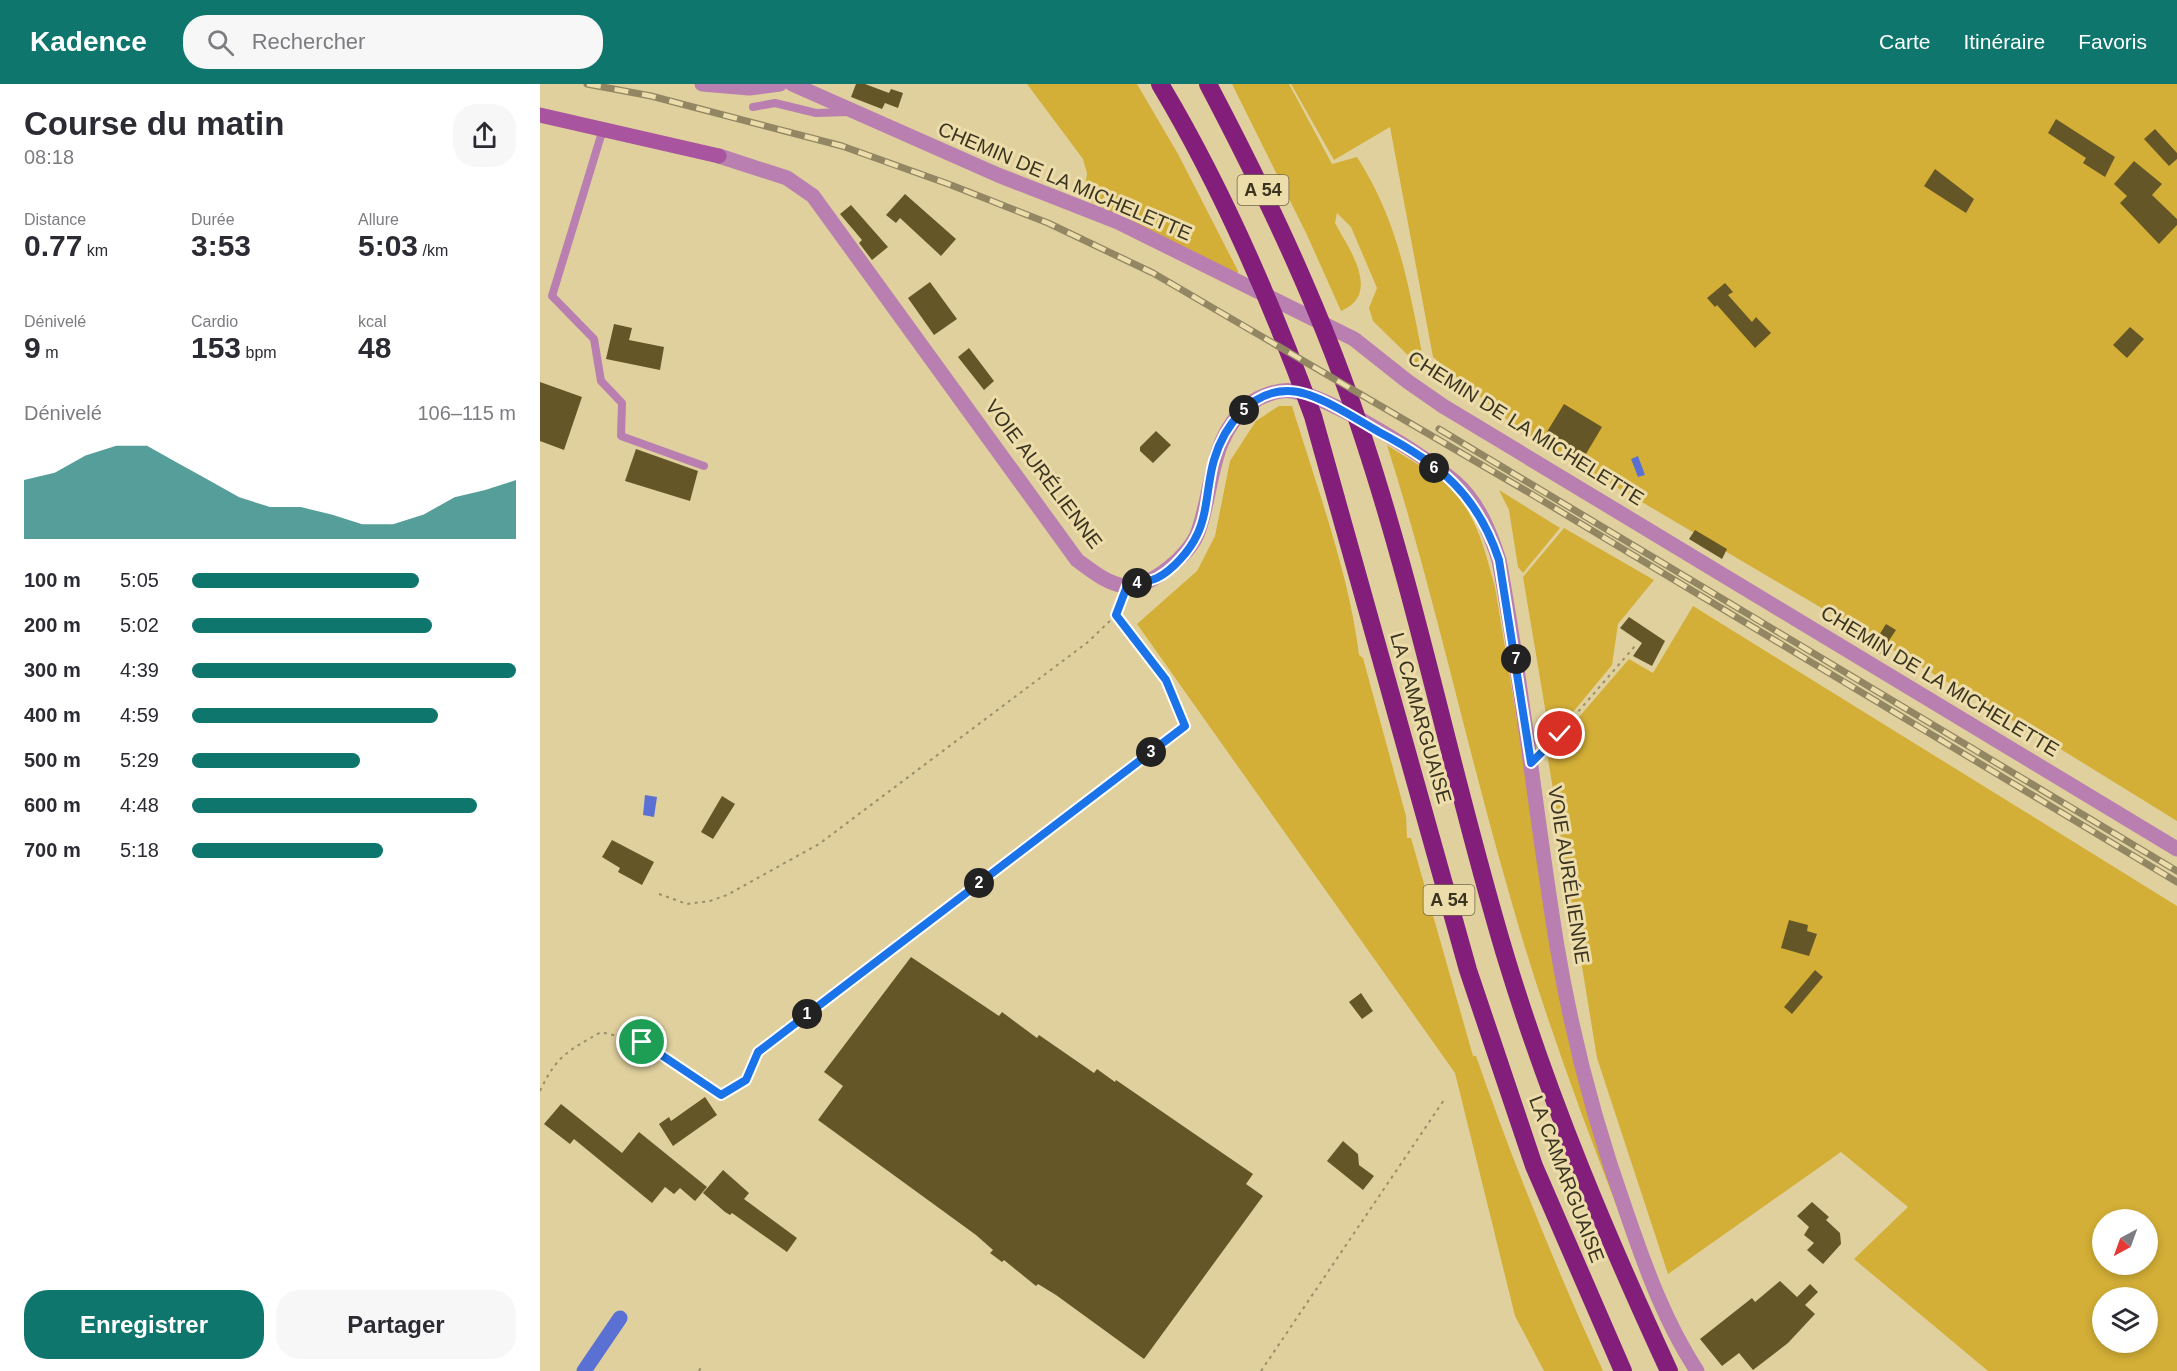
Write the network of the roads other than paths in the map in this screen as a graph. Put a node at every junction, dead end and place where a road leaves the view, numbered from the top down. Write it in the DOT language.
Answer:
graph roads {
  1 [pos="702,84"];
  2 [pos="792,84"];
  3 [pos="1160,84"];
  4 [pos="1208,84"];
  5 [pos="778,85"];
  6 [pos="753,107"];
  7 [pos="852,111"];
  8 [pos="540,115"];
  9 [pos="603,129"];
  10 [pos="704,466"];
  11 [pos="2177,849"];
  12 [pos="1623,1371"];
  13 [pos="1669,1371"];
  14 [pos="1696,1371"];
  1 -- 5 [label="street"];
  2 -- 7 [label="street, CHEMIN DE LA MICHELETTE"];
  3 -- 12 [label="highway, LA CAMARGUAISE / A 54"];
  4 -- 13 [label="highway, LA CAMARGUAISE / A 54"];
  6 -- 7 [label="lane"];
  7 -- 11 [label="street, CHEMIN DE LA MICHELETTE"];
  8 -- 9 [label="street"];
  9 -- 10 [label="lane"];
  9 -- 14 [label="street, VOIE AURÉLIENNE"];
}
